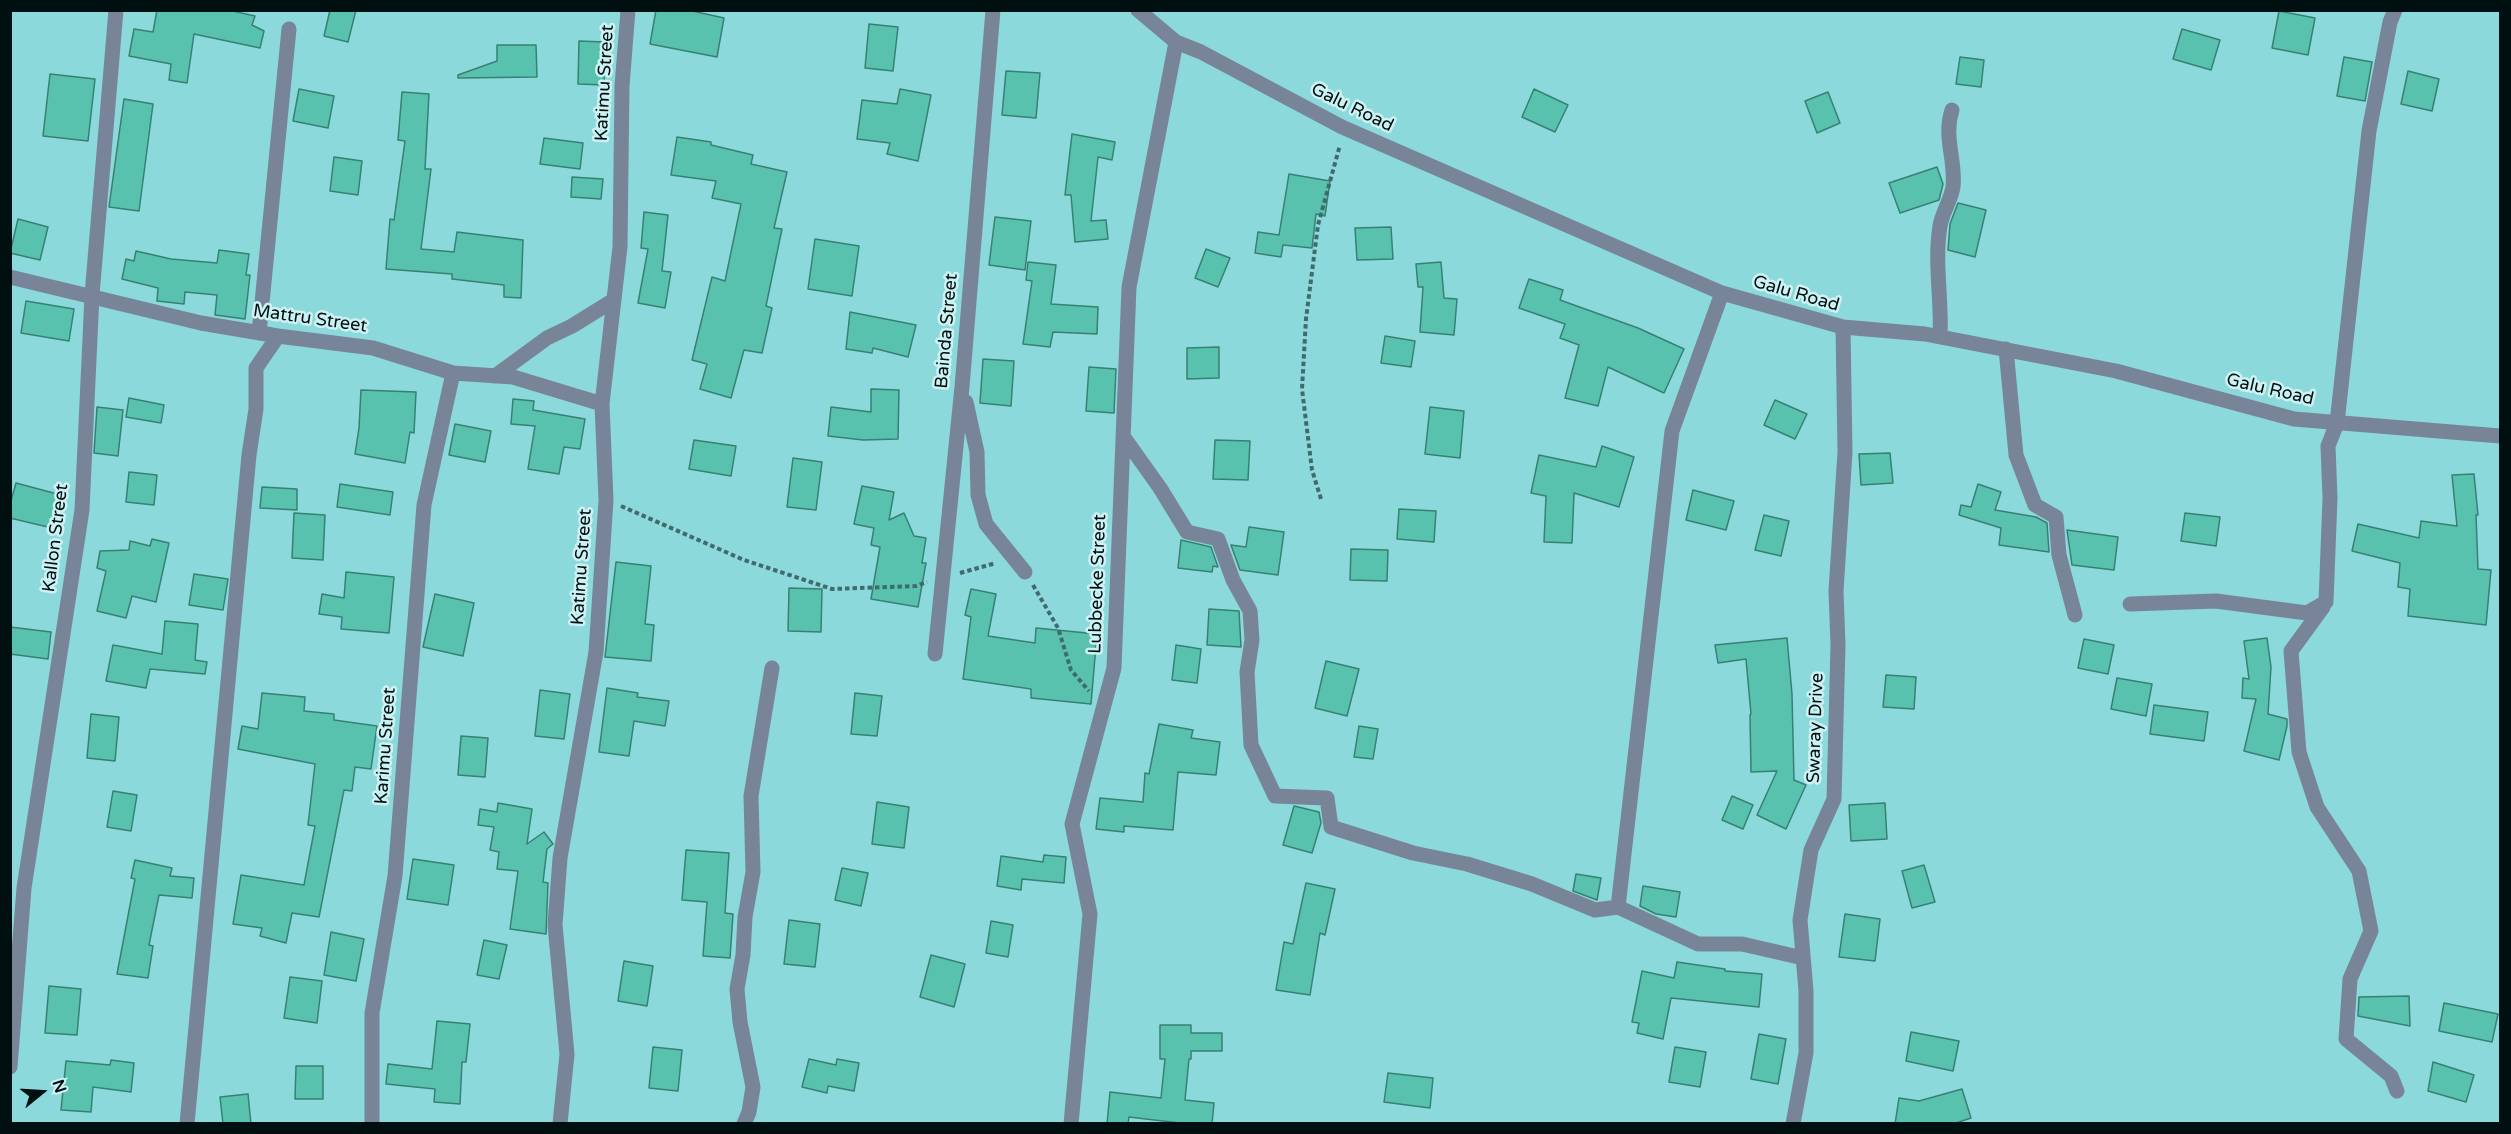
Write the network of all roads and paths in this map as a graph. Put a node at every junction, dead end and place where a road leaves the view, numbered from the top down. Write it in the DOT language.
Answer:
graph roads {
  1 [pos="116,10"];
  2 [pos="628,10"];
  3 [pos="993,10"];
  4 [pos="1138,10"];
  5 [pos="2395,10"];
  6 [pos="289,29"];
  7 [pos="1176,42"];
  8 [pos="1952,110"];
  9 [pos="1342,127"];
  10 [pos="10,277"];
  11 [pos="1722,293"];
  12 [pos="92,295"];
  13 [pos="615,300"];
  14 [pos="1843,327"];
  15 [pos="259,333"];
  16 [pos="278,336"];
  17 [pos="1940,336"];
  18 [pos="2006,349"];
  19 [pos="453,373"];
  20 [pos="495,376"];
  21 [pos="962,387"];
  22 [pos="602,404"];
  23 [pos="2337,423"];
  24 [pos="1123,436"];
  25 [pos="2500,436"];
  26 [pos="1321,499"];
  27 [pos="606,500"];
  28 [pos="1025,572"];
  29 [pos="943,577"];
  30 [pos="2326,602"];
  31 [pos="2130,604"];
  32 [pos="2075,615"];
  33 [pos="935,654"];
  34 [pos="772,668"];
  35 [pos="1104,708"];
  36 [pos="1618,907"];
  37 [pos="1803,958"];
  38 [pos="10,1067"];
  39 [pos="2397,1091"];
  40 [pos="187,1124"];
  41 [pos="372,1124"];
  42 [pos="560,1124"];
  43 [pos="744,1124"];
  44 [pos="1071,1124"];
  45 [pos="1793,1124"];
  1 -- 12 [label="street, Kallon Street"];
  2 -- 13 [label="street, Katimu Street"];
  3 -- 21 [label="street, Bainda Street"];
  4 -- 7 [label="street, Galu Road"];
  5 -- 23 [label="street"];
  6 -- 15 [label="street"];
  7 -- 9 [label="street, Galu Road"];
  7 -- 24 [label="street, Lubbecke Street"];
  8 -- 17 [label="street"];
  9 -- 11 [label="street, Galu Road"];
  9 -- 26 [label="path"];
  10 -- 12 [label="street, Mattru Street"];
  11 -- 14 [label="street, Galu Road"];
  11 -- 36 [label="street"];
  12 -- 15 [label="street, Mattru Street"];
  12 -- 38 [label="street, Kallon Street"];
  13 -- 20 [label="street"];
  13 -- 22 [label="street, Katimu Street"];
  14 -- 17 [label="street, Galu Road"];
  14 -- 37 [label="street, Swaray Drive"];
  15 -- 16 [label="street, Mattru Street"];
  16 -- 19 [label="street, Mattru Street"];
  16 -- 40 [label="street"];
  17 -- 18 [label="street, Galu Road"];
  18 -- 23 [label="street, Galu Road"];
  18 -- 32 [label="street"];
  19 -- 20 [label="street, Mattru Street"];
  19 -- 41 [label="street, Karimu Street"];
  20 -- 22 [label="street, Mattru Street"];
  21 -- 28 [label="street"];
  21 -- 29 [label="street, Bainda Street"];
  22 -- 27 [label="street, Katimu Street"];
  23 -- 25 [label="street, Galu Road"];
  23 -- 30 [label="street"];
  24 -- 35 [label="street, Lubbecke Street"];
  24 -- 36 [label="street"];
  27 -- 29 [label="path"];
  27 -- 42 [label="street, Katimu Street"];
  28 -- 29 [label="path"];
  28 -- 35 [label="path"];
  29 -- 33 [label="street, Bainda Street"];
  30 -- 31 [label="street"];
  30 -- 39 [label="street"];
  34 -- 43 [label="street"];
  35 -- 44 [label="street, Lubbecke Street"];
  36 -- 37 [label="street"];
  37 -- 45 [label="street, Swaray Drive"];
}
